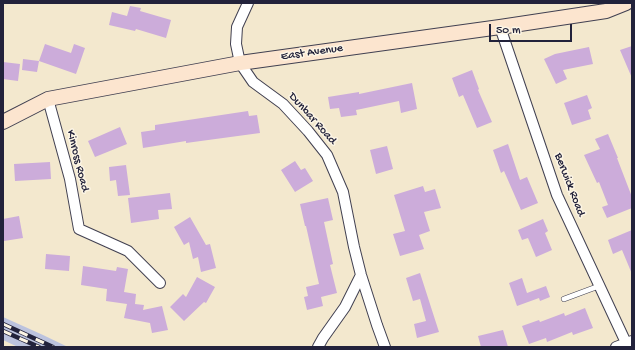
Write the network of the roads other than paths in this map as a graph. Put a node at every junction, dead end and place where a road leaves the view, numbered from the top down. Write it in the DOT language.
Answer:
graph roads {
  1 [pos="248,3"];
  2 [pos="626,3"];
  3 [pos="500,27"];
  4 [pos="240,62"];
  5 [pos="48,99"];
  6 [pos="3,122"];
  7 [pos="361,275"];
  8 [pos="160,283"];
  9 [pos="599,286"];
  10 [pos="564,299"];
  11 [pos="629,343"];
  12 [pos="318,347"];
  13 [pos="385,347"];
  14 [pos="616,347"];
  1 -- 4 [label="street"];
  2 -- 3 [label="street, East Avenue"];
  3 -- 4 [label="street, East Avenue"];
  3 -- 9 [label="street, Berwick Road"];
  4 -- 5 [label="street, East Avenue"];
  4 -- 7 [label="street, Dunbar Road"];
  5 -- 6 [label="street, East Avenue"];
  5 -- 8 [label="street, Kinross Road"];
  7 -- 12 [label="street"];
  7 -- 13 [label="street, Dunbar Road"];
  9 -- 10 [label="lane"];
  9 -- 11 [label="street, Berwick Road"];
  11 -- 14 [label="street"];
}
